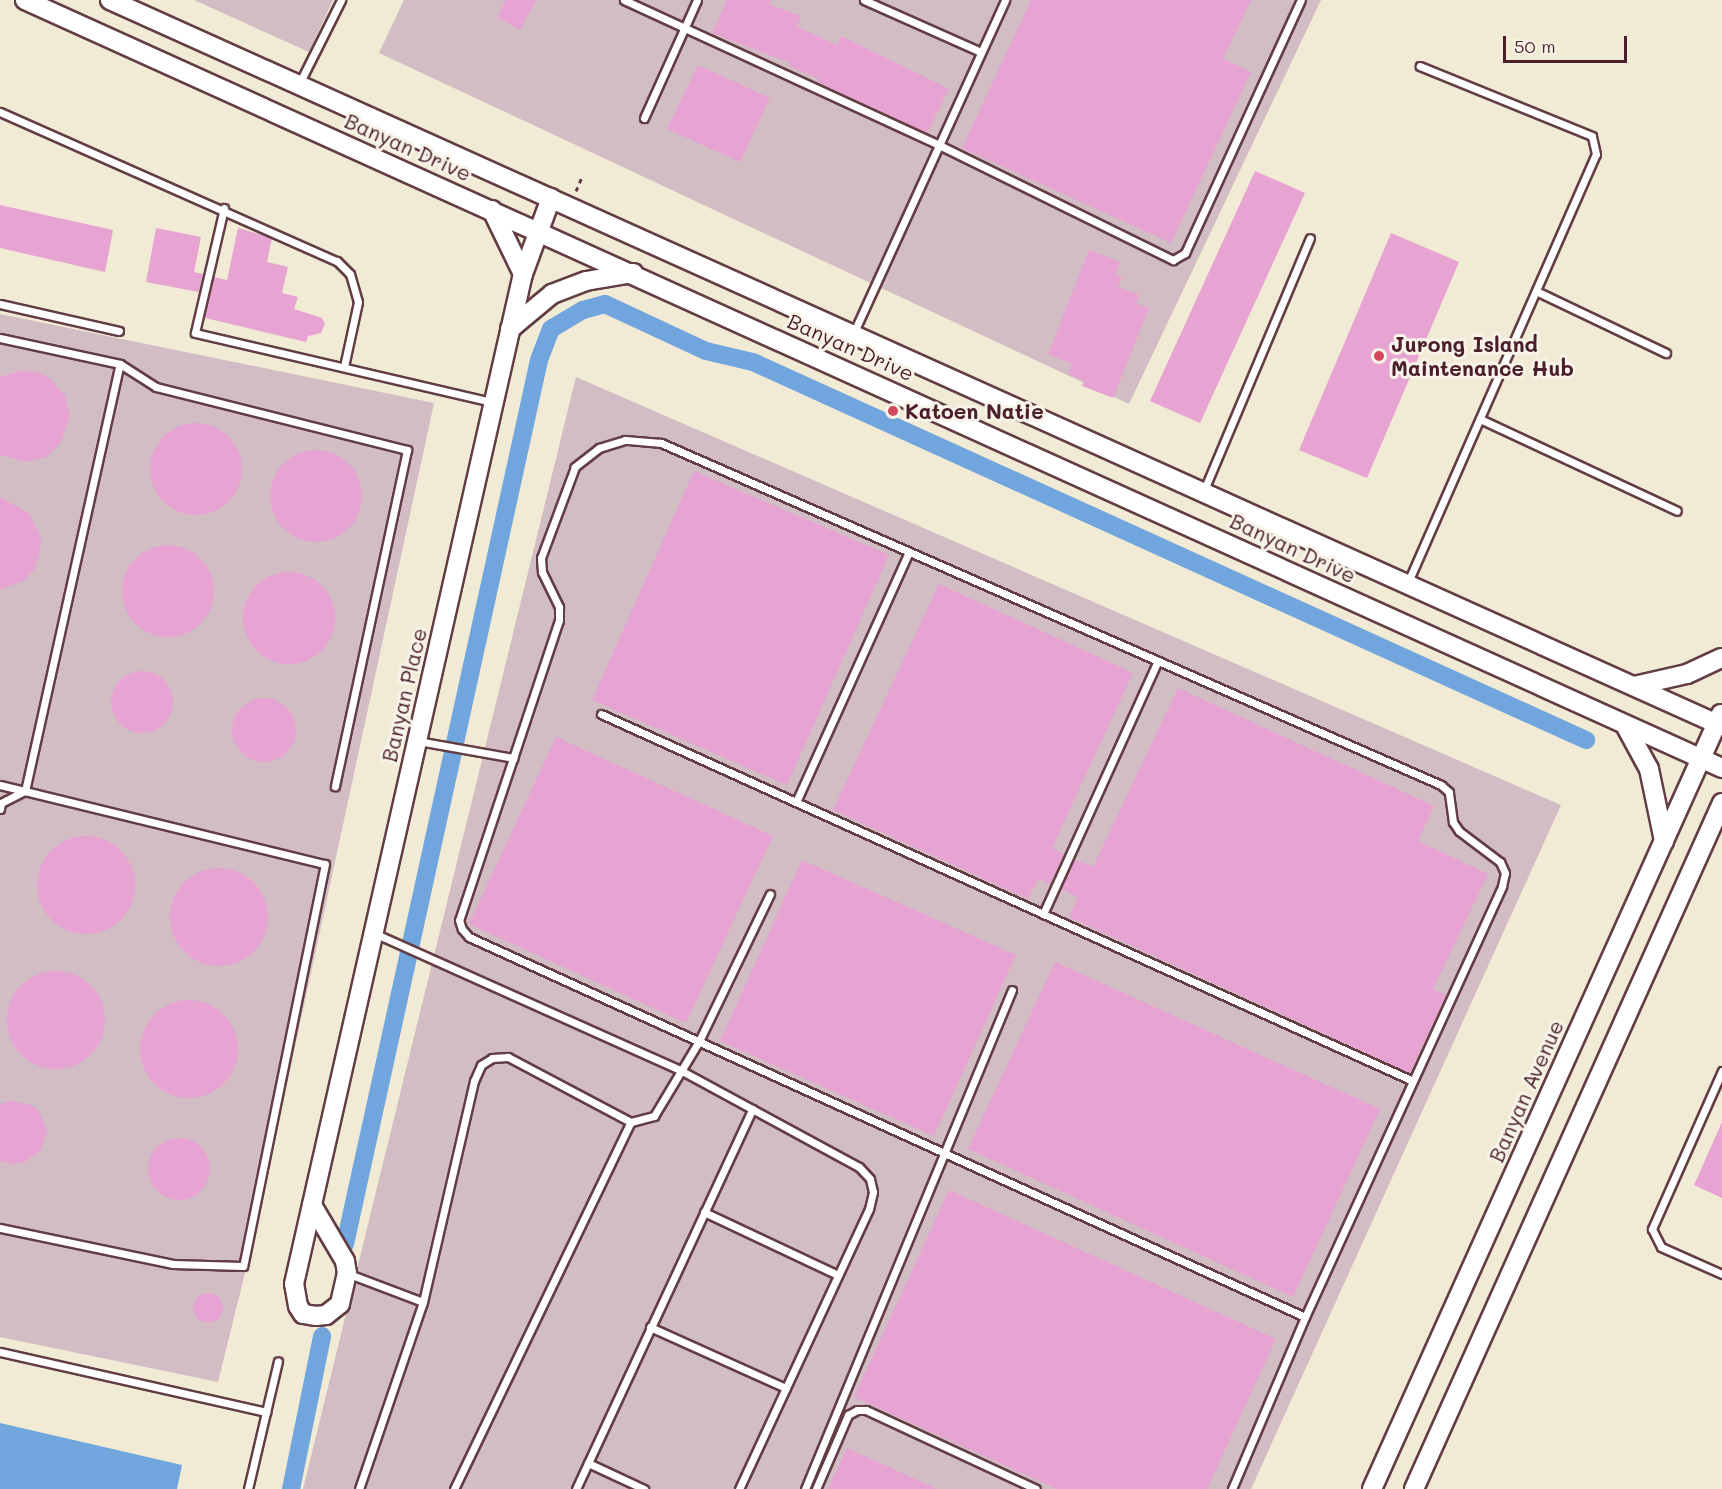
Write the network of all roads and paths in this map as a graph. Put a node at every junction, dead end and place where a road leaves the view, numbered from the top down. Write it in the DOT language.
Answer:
graph roads {
  1 [pos="25,0"];
  2 [pos="110,0"];
  3 [pos="340,0"];
  4 [pos="624,0"];
  5 [pos="697,0"];
  6 [pos="864,0"];
  7 [pos="1005,0"];
  8 [pos="1301,0"];
  9 [pos="685,28"];
  10 [pos="981,52"];
  11 [pos="1420,66"];
  12 [pos="298,85"];
  13 [pos="0,112"];
  14 [pos="644,118"];
  15 [pos="939,145"];
  16 [pos="551,198"];
  17 [pos="224,208"];
  18 [pos="492,210"];
  19 [pos="538,230"];
  20 [pos="1311,238"];
  21 [pos="523,273"];
  22 [pos="633,273"];
  23 [pos="1536,291"];
  24 [pos="0,303"];
  25 [pos="510,329"];
  26 [pos="119,331"];
  27 [pos="853,334"];
  28 [pos="0,338"];
  29 [pos="1666,353"];
  30 [pos="120,364"];
  31 [pos="344,367"];
  32 [pos="494,402"];
  33 [pos="1480,419"];
  34 [pos="1203,492"];
  35 [pos="1677,511"];
  36 [pos="909,552"];
  37 [pos="1407,584"];
  38 [pos="1722,658"];
  39 [pos="1158,661"];
  40 [pos="1634,686"];
  41 [pos="601,714"];
  42 [pos="1720,721"];
  43 [pos="1625,725"];
  44 [pos="417,741"];
  45 [pos="513,758"];
  46 [pos="1701,759"];
  47 [pos="1722,768"];
  48 [pos="0,785"];
  49 [pos="335,786"];
  50 [pos="25,791"];
  51 [pos="796,802"];
  52 [pos="1722,803"];
  53 [pos="0,809"];
  54 [pos="1722,833"];
  55 [pos="1664,841"];
  56 [pos="1703,845"];
  57 [pos="770,894"];
  58 [pos="1043,914"];
  59 [pos="374,933"];
  60 [pos="1012,990"];
  61 [pos="699,1041"];
  62 [pos="682,1071"];
  63 [pos="1722,1071"];
  64 [pos="1413,1081"];
  65 [pos="752,1109"];
  66 [pos="631,1122"];
  67 [pos="942,1152"];
  68 [pos="312,1205"];
  69 [pos="704,1212"];
  70 [pos="0,1228"];
  71 [pos="347,1273"];
  72 [pos="1722,1274"];
  73 [pos="838,1275"];
  74 [pos="423,1302"];
  75 [pos="1305,1317"];
  76 [pos="650,1328"];
  77 [pos="0,1352"];
  78 [pos="278,1361"];
  79 [pos="786,1388"];
  80 [pos="266,1412"];
  81 [pos="588,1463"];
  82 [pos="248,1489"];
  83 [pos="359,1489"];
  84 [pos="453,1489"];
  85 [pos="576,1489"];
  86 [pos="644,1489"];
  87 [pos="739,1489"];
  88 [pos="805,1489"];
  89 [pos="816,1489"];
  90 [pos="1036,1489"];
  91 [pos="1232,1489"];
  92 [pos="1372,1489"];
  93 [pos="1414,1489"];
  1 -- 18 [label="street, Banyan Drive"];
  2 -- 12 [label="street, Banyan Drive"];
  3 -- 12 [label="lane"];
  4 -- 9 [label="lane"];
  5 -- 9 [label="lane"];
  6 -- 10 [label="lane"];
  7 -- 10 [label="lane"];
  8 -- 15 [label="lane"];
  9 -- 14 [label="lane"];
  9 -- 15 [label="lane"];
  10 -- 15 [label="lane"];
  11 -- 23 [label="lane"];
  12 -- 16 [label="street, Banyan Drive"];
  13 -- 17 [label="lane"];
  15 -- 27 [label="lane"];
  16 -- 19 [label="street, Banyan Place"];
  16 -- 27 [label="street, Banyan Drive"];
  17 -- 31 [label="lane"];
  17 -- 31 [label="lane"];
  18 -- 19 [label="street, Banyan Drive"];
  18 -- 21 [label="street"];
  19 -- 21 [label="street, Banyan Place"];
  19 -- 22 [label="street, Banyan Drive"];
  20 -- 34 [label="lane"];
  21 -- 25 [label="street, Banyan Place"];
  22 -- 25 [label="street"];
  22 -- 43 [label="street, Banyan Drive"];
  23 -- 29 [label="lane"];
  23 -- 33 [label="lane"];
  24 -- 26 [label="lane"];
  25 -- 32 [label="street, Banyan Place"];
  27 -- 34 [label="street, Banyan Drive"];
  28 -- 30 [label="lane"];
  30 -- 49 [label="lane"];
  30 -- 50 [label="lane"];
  31 -- 32 [label="lane"];
  32 -- 44 [label="street, Banyan Place"];
  33 -- 35 [label="lane"];
  33 -- 37 [label="lane"];
  34 -- 37 [label="street, Banyan Drive"];
  36 -- 39 [label="lane"];
  36 -- 45 [label="lane"];
  36 -- 51 [label="lane"];
  37 -- 40 [label="street, Banyan Drive"];
  38 -- 40 [label="street"];
  39 -- 58 [label="lane"];
  39 -- 64 [label="lane"];
  40 -- 42 [label="street, Banyan Drive"];
  41 -- 51 [label="lane"];
  42 -- 46 [label="street, Banyan Avenue"];
  43 -- 46 [label="street, Banyan Drive"];
  43 -- 55 [label="street"];
  44 -- 45 [label="lane"];
  44 -- 59 [label="street, Banyan Place"];
  45 -- 61 [label="lane"];
  46 -- 47 [label="street, Banyan Drive"];
  46 -- 55 [label="street, Banyan Avenue"];
  48 -- 50 [label="lane"];
  50 -- 53 [label="lane"];
  50 -- 70 [label="lane"];
  51 -- 58 [label="lane"];
  52 -- 56 [label="street"];
  54 -- 56 [label="street"];
  55 -- 92 [label="street, Banyan Avenue"];
  56 -- 93 [label="street"];
  57 -- 61 [label="lane"];
  58 -- 64 [label="lane"];
  59 -- 62 [label="lane"];
  59 -- 68 [label="street, Banyan Place"];
  60 -- 67 [label="lane"];
  61 -- 62 [label="lane"];
  61 -- 67 [label="lane"];
  62 -- 65 [label="lane"];
  62 -- 66 [label="lane"];
  63 -- 72 [label="lane"];
  64 -- 75 [label="lane"];
  65 -- 69 [label="lane"];
  65 -- 73 [label="lane"];
  66 -- 74 [label="lane"];
  66 -- 84 [label="lane"];
  67 -- 75 [label="lane"];
  67 -- 88 [label="lane"];
  68 -- 71 [label="street"];
  68 -- 71 [label="street, Banyan Place"];
  69 -- 73 [label="lane"];
  69 -- 76 [label="lane"];
  71 -- 74 [label="lane"];
  73 -- 79 [label="lane"];
  74 -- 83 [label="lane"];
  75 -- 91 [label="lane"];
  76 -- 79 [label="lane"];
  76 -- 81 [label="lane"];
  77 -- 80 [label="lane"];
  78 -- 80 [label="lane"];
  79 -- 87 [label="lane"];
  80 -- 82 [label="lane"];
  81 -- 85 [label="lane"];
  81 -- 86 [label="lane"];
  89 -- 90 [label="lane"];
}
